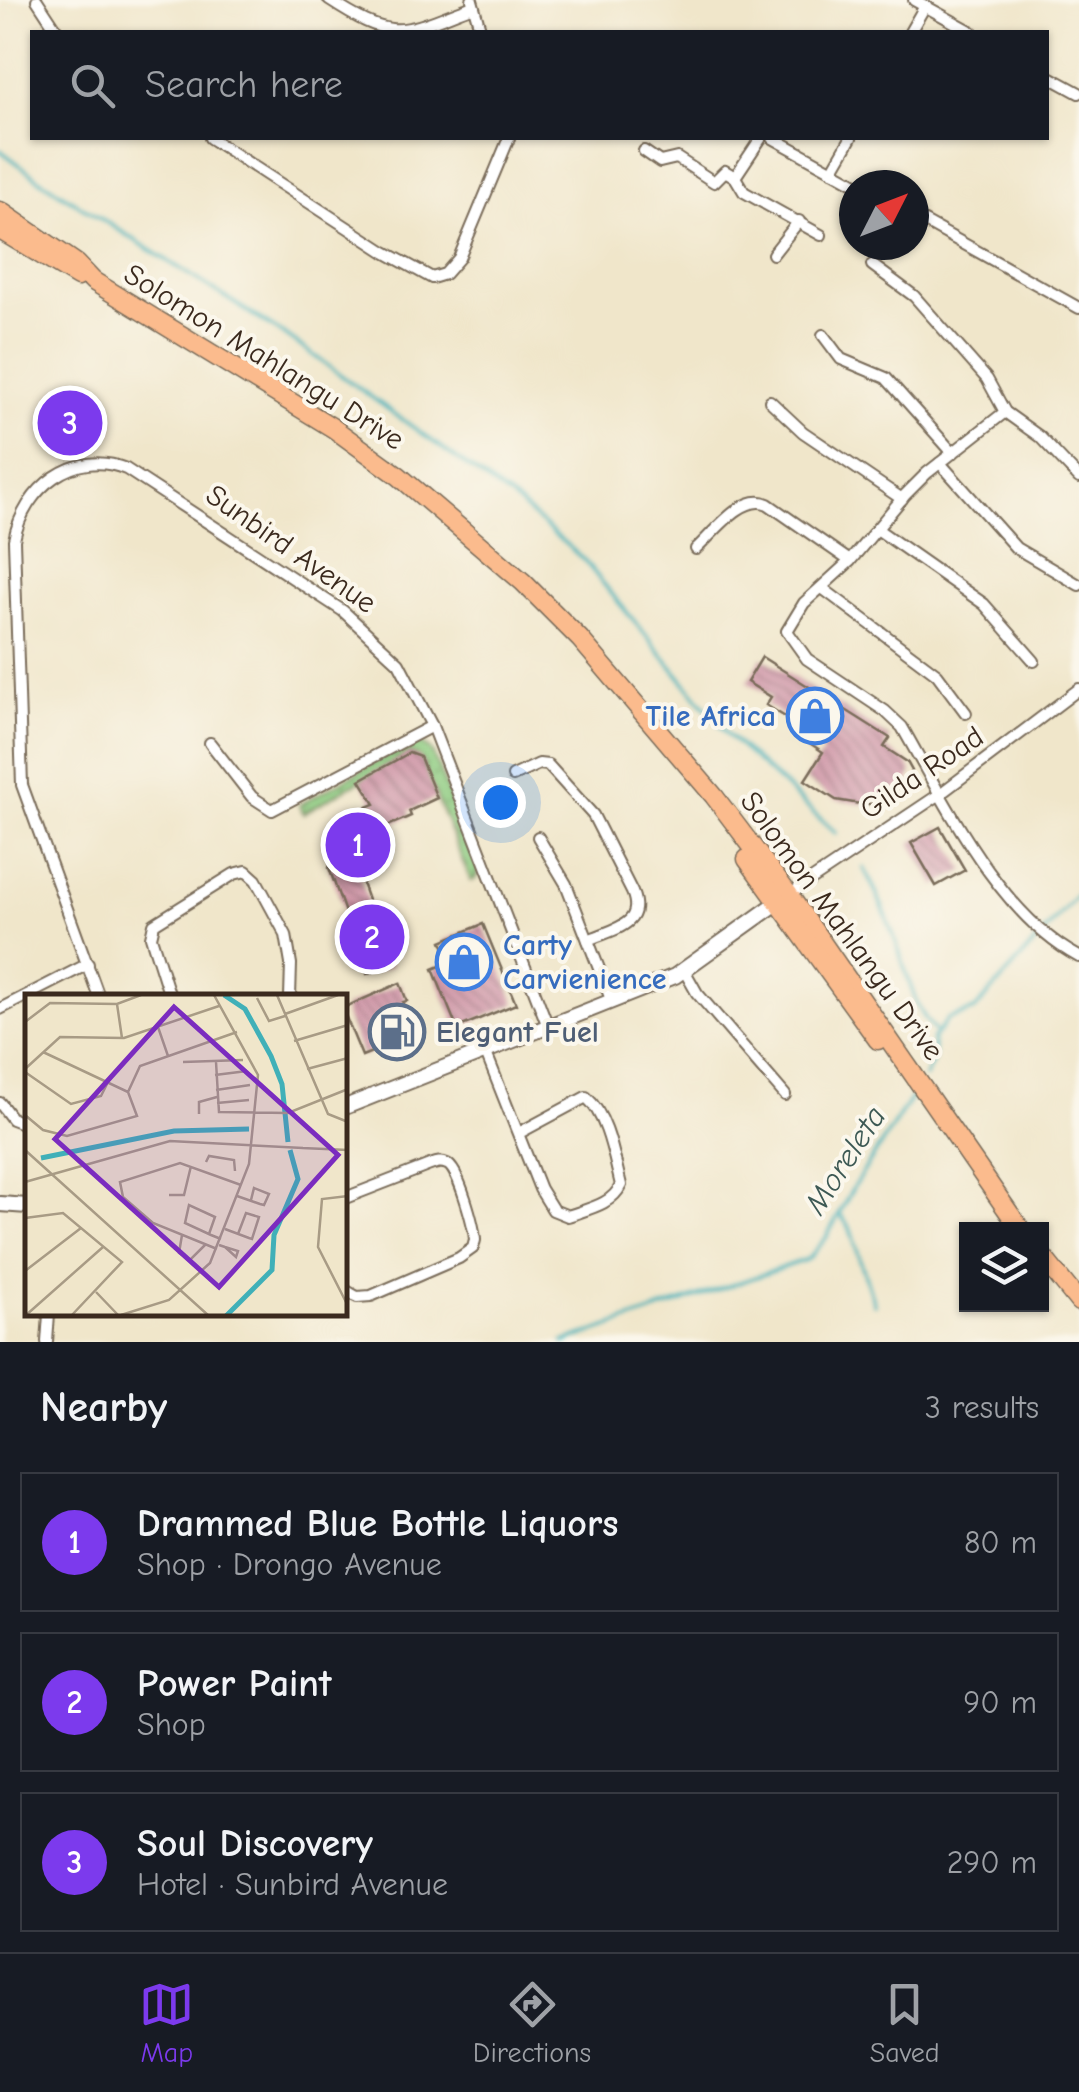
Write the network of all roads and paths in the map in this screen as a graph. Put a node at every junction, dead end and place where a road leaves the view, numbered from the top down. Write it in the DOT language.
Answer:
graph roads {
  1 [pos="37,0"];
  2 [pos="329,0"];
  3 [pos="914,0"];
  4 [pos="473,3"];
  5 [pos="925,6"];
  6 [pos="57,30"];
  7 [pos="384,30"];
  8 [pos="396,30"];
  9 [pos="480,30"];
  10 [pos="911,30"];
  11 [pos="968,30"];
  12 [pos="1049,77"];
  13 [pos="1079,93"];
  14 [pos="213,140"];
  15 [pos="507,140"];
  16 [pos="760,140"];
  17 [pos="778,140"];
  18 [pos="850,140"];
  19 [pos="644,151"];
  20 [pos="832,171"];
  21 [pos="839,175"];
  22 [pos="735,177"];
  23 [pos="0,211"];
  24 [pos="799,222"];
  25 [pos="929,224"];
  26 [pos="0,230"];
  27 [pos="821,235"];
  28 [pos="773,254"];
  29 [pos="872,265"];
  30 [pos="93,281"];
  31 [pos="1079,308"];
  32 [pos="822,335"];
  33 [pos="770,400"];
  34 [pos="1006,412"];
  35 [pos="953,453"];
  36 [pos="940,463"];
  37 [pos="1079,478"];
  38 [pos="902,499"];
  39 [pos="877,529"];
  40 [pos="696,549"];
  41 [pos="850,561"];
  42 [pos="1079,585"];
  43 [pos="822,588"];
  44 [pos="1034,661"];
  45 [pos="1079,689"];
  46 [pos="966,714"];
  47 [pos="432,726"];
  48 [pos="210,743"];
  49 [pos="512,776"];
  50 [pos="940,794"];
  51 [pos="538,837"];
  52 [pos="784,899"];
  53 [pos="588,940"];
  54 [pos="1079,957"];
  55 [pos="88,964"];
  56 [pos="684,970"];
  57 [pos="29,994"];
  58 [pos="98,994"];
  59 [pos="169,994"];
  60 [pos="290,994"];
  61 [pos="25,996"];
  62 [pos="612,1002"];
  63 [pos="0,1009"];
  64 [pos="548,1029"];
  65 [pos="486,1053"];
  66 [pos="785,1095"];
  67 [pos="0,1103"];
  68 [pos="348,1106"];
  69 [pos="25,1124"];
  70 [pos="519,1133"];
  71 [pos="348,1197"];
  72 [pos="0,1204"];
  73 [pos="25,1206"];
  74 [pos="1015,1222"];
  75 [pos="1049,1265"];
  76 [pos="348,1292"];
  77 [pos="1079,1302"];
  78 [pos="49,1317"];
  79 [pos="48,1342"];
  1 -- 6 [label="street"];
  2 -- 7 [label="street"];
  3 -- 5 [label="street"];
  4 -- 8 [label="street"];
  4 -- 9 [label="street"];
  5 -- 10 [label="street"];
  5 -- 11 [label="street"];
  12 -- 13 [label="street"];
  14 -- 15 [label="street"];
  16 -- 22 [label="street"];
  17 -- 20 [label="street"];
  18 -- 20 [label="street"];
  19 -- 22 [label="street"];
  20 -- 21 [label="street"];
  22 -- 24 [label="street"];
  23 -- 30 [label="main road, Solomon Mahlangu Drive"];
  24 -- 27 [label="street"];
  24 -- 28 [label="street"];
  25 -- 31 [label="street"];
  26 -- 30 [label="main road, Solomon Mahlangu Drive"];
  29 -- 34 [label="street"];
  30 -- 52 [label="main road, Solomon Mahlangu Drive"];
  32 -- 35 [label="street"];
  33 -- 38 [label="street"];
  34 -- 35 [label="street"];
  34 -- 37 [label="street"];
  35 -- 36 [label="street"];
  36 -- 38 [label="street"];
  36 -- 42 [label="street"];
  38 -- 39 [label="street"];
  39 -- 41 [label="street"];
  39 -- 44 [label="street"];
  40 -- 41 [label="street"];
  41 -- 43 [label="street"];
  43 -- 46 [label="street"];
  43 -- 50 [label="street"];
  45 -- 50 [label="street, Gilda Road"];
  47 -- 48 [label="street"];
  47 -- 55 [label="street, Sunbird Avenue"];
  47 -- 64 [label="street, Sunbird Avenue"];
  49 -- 53 [label="street"];
  50 -- 52 [label="street, Gilda Road"];
  50 -- 54 [label="street"];
  51 -- 53 [label="street"];
  52 -- 56 [label="street"];
  52 -- 74 [label="main road, Solomon Mahlangu Drive"];
  53 -- 62 [label="street"];
  55 -- 57 [label="street"];
  55 -- 58 [label="street"];
  56 -- 62 [label="street"];
  56 -- 66 [label="street"];
  59 -- 60 [label="street"];
  61 -- 63 [label="street"];
  62 -- 64 [label="street"];
  64 -- 65 [label="street"];
  65 -- 68 [label="street"];
  65 -- 70 [label="street"];
  67 -- 69 [label="street"];
  70 -- 70 [label="street"];
  71 -- 76 [label="street"];
  72 -- 73 [label="street"];
  75 -- 77 [label="main road"];
  78 -- 79 [label="street"];
}
